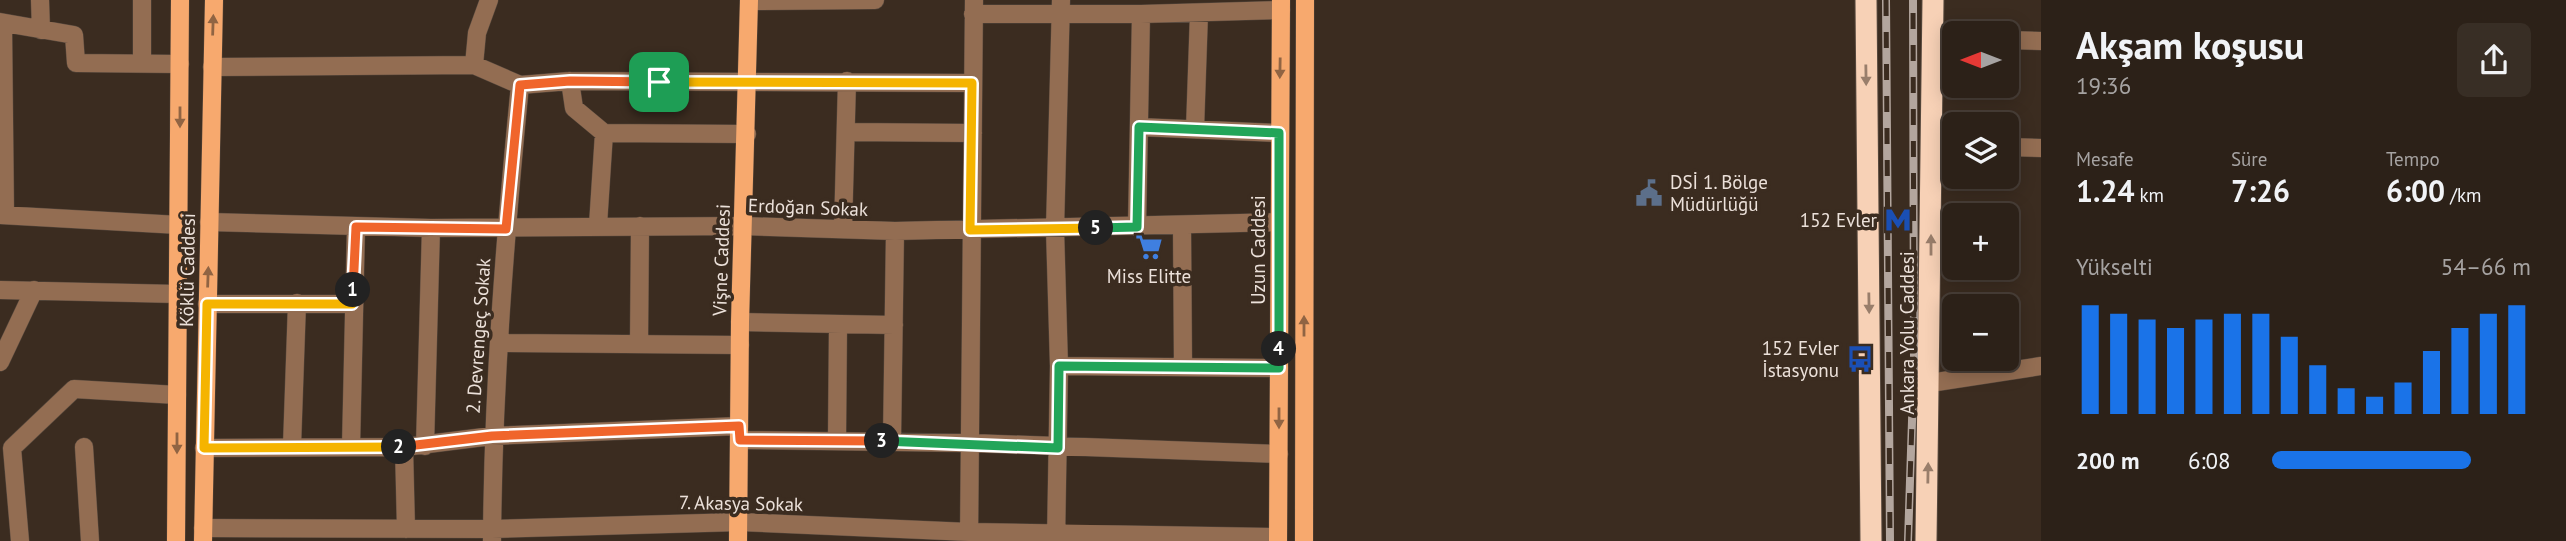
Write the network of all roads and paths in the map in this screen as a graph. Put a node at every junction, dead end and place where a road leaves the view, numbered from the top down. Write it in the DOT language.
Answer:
graph roads {
  1 [pos="40,0"];
  2 [pos="142,0"];
  3 [pos="180,0"];
  4 [pos="214,0"];
  5 [pos="489,0"];
  6 [pos="875,0"];
  7 [pos="1305,0"];
  8 [pos="1933,0"];
  9 [pos="749,1"];
  10 [pos="810,1"];
  11 [pos="1866,2"];
  12 [pos="1281,5"];
  13 [pos="973,7"];
  14 [pos="1061,7"];
  15 [pos="1199,13"];
  16 [pos="1141,14"];
  17 [pos="1,22"];
  18 [pos="41,30"];
  19 [pos="1932,38"];
  20 [pos="1942,38"];
  21 [pos="2020,40"];
  22 [pos="2041,41"];
  23 [pos="142,64"];
  24 [pos="180,64"];
  25 [pos="474,65"];
  26 [pos="212,67"];
  27 [pos="570,81"];
  28 [pos="847,81"];
  29 [pos="748,82"];
  30 [pos="972,83"];
  31 [pos="520,85"];
  32 [pos="1139,127"];
  33 [pos="1195,129"];
  34 [pos="846,132"];
  35 [pos="604,133"];
  36 [pos="973,133"];
  37 [pos="1279,133"];
  38 [pos="747,134"];
  39 [pos="1931,145"];
  40 [pos="1942,145"];
  41 [pos="2019,147"];
  42 [pos="2041,148"];
  43 [pos="2,214"];
  44 [pos="209,222"];
  45 [pos="1278,222"];
  46 [pos="179,225"];
  47 [pos="598,225"];
  48 [pos="640,226"];
  49 [pos="743,226"];
  50 [pos="1182,226"];
  51 [pos="356,227"];
  52 [pos="1137,227"];
  53 [pos="431,228"];
  54 [pos="506,229"];
  55 [pos="844,229"];
  56 [pos="1055,229"];
  57 [pos="970,230"];
  58 [pos="895,231"];
  59 [pos="0,289"];
  60 [pos="34,290"];
  61 [pos="178,295"];
  62 [pos="297,303"];
  63 [pos="207,304"];
  64 [pos="352,304"];
  65 [pos="740,322"];
  66 [pos="838,324"];
  67 [pos="894,325"];
  68 [pos="499,343"];
  69 [pos="639,344"];
  70 [pos="740,345"];
  71 [pos="0,362"];
  72 [pos="1182,365"];
  73 [pos="1059,366"];
  74 [pos="2041,366"];
  75 [pos="1279,368"];
  76 [pos="1930,383"];
  77 [pos="177,396"];
  78 [pos="739,433"];
  79 [pos="492,436"];
  80 [pos="837,440"];
  81 [pos="892,441"];
  82 [pos="971,443"];
  83 [pos="292,446"];
  84 [pos="425,446"];
  85 [pos="84,447"];
  86 [pos="351,447"];
  87 [pos="404,447"];
  88 [pos="204,448"];
  89 [pos="1058,448"];
  90 [pos="1279,454"];
  91 [pos="740,522"];
  92 [pos="400,533"];
  93 [pos="591,533"];
  94 [pos="625,533"];
  95 [pos="203,534"];
  96 [pos="492,535"];
  97 [pos="969,536"];
  98 [pos="1056,537"];
  99 [pos="1133,537"];
  100 [pos="1197,538"];
  101 [pos="1278,539"];
  102 [pos="20,541"];
  103 [pos="90,541"];
  104 [pos="176,541"];
  105 [pos="740,541"];
  106 [pos="1304,541"];
  107 [pos="1871,541"];
  108 [pos="1926,541"];
  1 -- 18 [label="street"];
  2 -- 23 [label="street"];
  3 -- 24 [label="main road, Köklü Caddesi"];
  26 -- 4 [label="main road, Köklü Caddesi, one-way"];
  5 -- 25 [label="street"];
  6 -- 10 [label="street"];
  106 -- 7 [label="main road, one-way"];
  8 -- 19 [label="highway, Ankara Yolu Caddesi"];
  9 -- 10 [label="street"];
  9 -- 29 [label="main road, Vişne Caddesi"];
  11 -- 107 [label="highway, Ankara Yolu Caddesi, one-way"];
  12 -- 15 [label="street"];
  12 -- 37 [label="main road, Uzun Caddesi, one-way"];
  13 -- 14 [label="street"];
  13 -- 30 [label="street"];
  14 -- 16 [label="street"];
  14 -- 56 [label="street"];
  15 -- 16 [label="street"];
  15 -- 33 [label="street"];
  16 -- 32 [label="street"];
  17 -- 18 [label="street"];
  17 -- 43 [label="street"];
  18 -- 23 [label="street"];
  19 -- 20 [label="street"];
  19 -- 39 [label="highway, Ankara Yolu Caddesi"];
  21 -- 22 [label="street"];
  23 -- 24 [label="street"];
  24 -- 46 [label="main road, Köklü Caddesi, one-way"];
  25 -- 26 [label="street"];
  25 -- 31 [label="street"];
  26 -- 44 [label="main road, Köklü Caddesi"];
  27 -- 29 [label="street"];
  27 -- 31 [label="street"];
  27 -- 35 [label="street"];
  28 -- 29 [label="street"];
  28 -- 30 [label="street"];
  28 -- 34 [label="street"];
  29 -- 38 [label="main road, Vişne Caddesi"];
  30 -- 36 [label="street"];
  31 -- 54 [label="street, 2. Devrengeç Sokak"];
  32 -- 33 [label="street"];
  32 -- 52 [label="street"];
  33 -- 37 [label="street"];
  34 -- 36 [label="street"];
  34 -- 55 [label="street"];
  35 -- 38 [label="street"];
  35 -- 47 [label="street"];
  36 -- 57 [label="street"];
  37 -- 45 [label="main road, Uzun Caddesi"];
  38 -- 49 [label="main road, Vişne Caddesi"];
  39 -- 40 [label="street"];
  76 -- 39 [label="highway, Ankara Yolu Caddesi, one-way"];
  41 -- 42 [label="street"];
  43 -- 46 [label="street"];
  44 -- 51 [label="street, Erdoğan Sokak"];
  63 -- 44 [label="main road, Köklü Caddesi, one-way"];
  45 -- 50 [label="street, Erdoğan Sokak"];
  45 -- 75 [label="main road, Uzun Caddesi"];
  46 -- 61 [label="main road, Köklü Caddesi"];
  47 -- 48 [label="street, Erdoğan Sokak"];
  47 -- 54 [label="street, Erdoğan Sokak"];
  48 -- 49 [label="street, Erdoğan Sokak"];
  48 -- 69 [label="street"];
  49 -- 55 [label="street, Erdoğan Sokak"];
  49 -- 65 [label="main road, Vişne Caddesi"];
  50 -- 52 [label="street, Erdoğan Sokak"];
  50 -- 72 [label="street"];
  51 -- 53 [label="street, Erdoğan Sokak"];
  51 -- 64 [label="street"];
  52 -- 56 [label="street, Erdoğan Sokak"];
  53 -- 54 [label="street, Erdoğan Sokak"];
  53 -- 84 [label="street"];
  54 -- 68 [label="street, 2. Devrengeç Sokak"];
  55 -- 58 [label="street, Erdoğan Sokak"];
  56 -- 57 [label="street, Erdoğan Sokak"];
  56 -- 73 [label="street"];
  57 -- 58 [label="street, Erdoğan Sokak"];
  57 -- 82 [label="street"];
  58 -- 67 [label="street"];
  59 -- 60 [label="street"];
  60 -- 61 [label="street"];
  60 -- 71 [label="street"];
  61 -- 77 [label="main road, Köklü Caddesi"];
  62 -- 63 [label="street"];
  62 -- 64 [label="street"];
  62 -- 83 [label="street"];
  63 -- 88 [label="main road, Köklü Caddesi"];
  64 -- 86 [label="street"];
  65 -- 66 [label="street"];
  65 -- 70 [label="main road, Vişne Caddesi"];
  66 -- 67 [label="street"];
  66 -- 80 [label="street"];
  67 -- 81 [label="street"];
  68 -- 69 [label="street"];
  68 -- 79 [label="street, 2. Devrengeç Sokak"];
  69 -- 70 [label="street"];
  70 -- 78 [label="main road, Vişne Caddesi"];
  72 -- 73 [label="street"];
  72 -- 75 [label="street"];
  73 -- 89 [label="street"];
  74 -- 76 [label="street"];
  75 -- 90 [label="main road, Uzun Caddesi, one-way"];
  108 -- 76 [label="highway, Ankara Yolu Caddesi, one-way"];
  77 -- 102 [label="street"];
  77 -- 104 [label="main road, Köklü Caddesi, one-way"];
  78 -- 79 [label="street"];
  78 -- 80 [label="street"];
  78 -- 91 [label="main road, Vişne Caddesi"];
  79 -- 84 [label="street"];
  79 -- 96 [label="street, 2. Devrengeç Sokak"];
  80 -- 81 [label="street"];
  81 -- 82 [label="street"];
  82 -- 89 [label="street"];
  82 -- 97 [label="street"];
  83 -- 86 [label="street"];
  83 -- 88 [label="street"];
  84 -- 87 [label="street"];
  85 -- 103 [label="street"];
  86 -- 87 [label="street"];
  87 -- 92 [label="street"];
  88 -- 95 [label="main road, Köklü Caddesi"];
  89 -- 90 [label="street"];
  89 -- 98 [label="street"];
  90 -- 101 [label="main road, Uzun Caddesi"];
  91 -- 94 [label="street, 7. Akasya Sokak"];
  91 -- 97 [label="street, 7. Akasya Sokak"];
  91 -- 105 [label="main road, Vişne Caddesi"];
  92 -- 95 [label="street, 7. Akasya Sokak"];
  92 -- 96 [label="street, 7. Akasya Sokak"];
  93 -- 94 [label="street, 7. Akasya Sokak"];
  93 -- 96 [label="street, 7. Akasya Sokak"];
  97 -- 98 [label="street, 7. Akasya Sokak"];
  98 -- 99 [label="street, 7. Akasya Sokak"];
  99 -- 100 [label="street, 7. Akasya Sokak"];
  100 -- 101 [label="street, 7. Akasya Sokak"];
}
